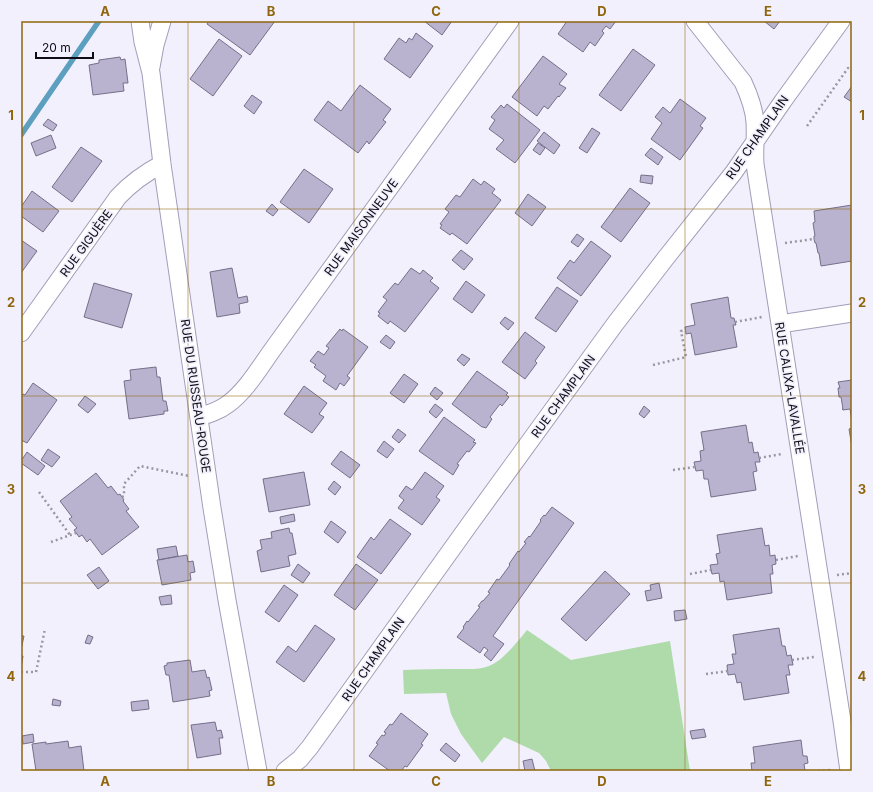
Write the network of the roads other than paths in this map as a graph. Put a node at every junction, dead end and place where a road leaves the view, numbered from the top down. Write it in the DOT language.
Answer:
graph roads {
  1 [pos="140,21"];
  2 [pos="162,21"];
  3 [pos="510,21"];
  4 [pos="695,21"];
  5 [pos="841,21"];
  6 [pos="151,73"];
  7 [pos="755,142"];
  8 [pos="162,164"];
  9 [pos="852,313"];
  10 [pos="779,319"];
  11 [pos="21,333"];
  12 [pos="199,417"];
  13 [pos="258,771"];
  14 [pos="285,771"];
  15 [pos="849,771"];
  1 -- 6 [label="street, RUE DU RUISSEAU-ROUGE"];
  2 -- 6 [label="street"];
  3 -- 12 [label="street, RUE MAISONNEUVE"];
  4 -- 7 [label="street, RUE CALIXA-LAVALLÉE"];
  5 -- 7 [label="street, RUE CHAMPLAIN"];
  6 -- 8 [label="street, RUE DU RUISSEAU-ROUGE"];
  7 -- 10 [label="street, RUE CALIXA-LAVALLÉE"];
  7 -- 14 [label="street, RUE CHAMPLAIN"];
  8 -- 11 [label="street, RUE GIGUÈRE"];
  8 -- 12 [label="street, RUE DU RUISSEAU-ROUGE"];
  9 -- 10 [label="street"];
  10 -- 15 [label="street, RUE CALIXA-LAVALLÉE"];
  12 -- 13 [label="street, RUE DU RUISSEAU-ROUGE"];
}
